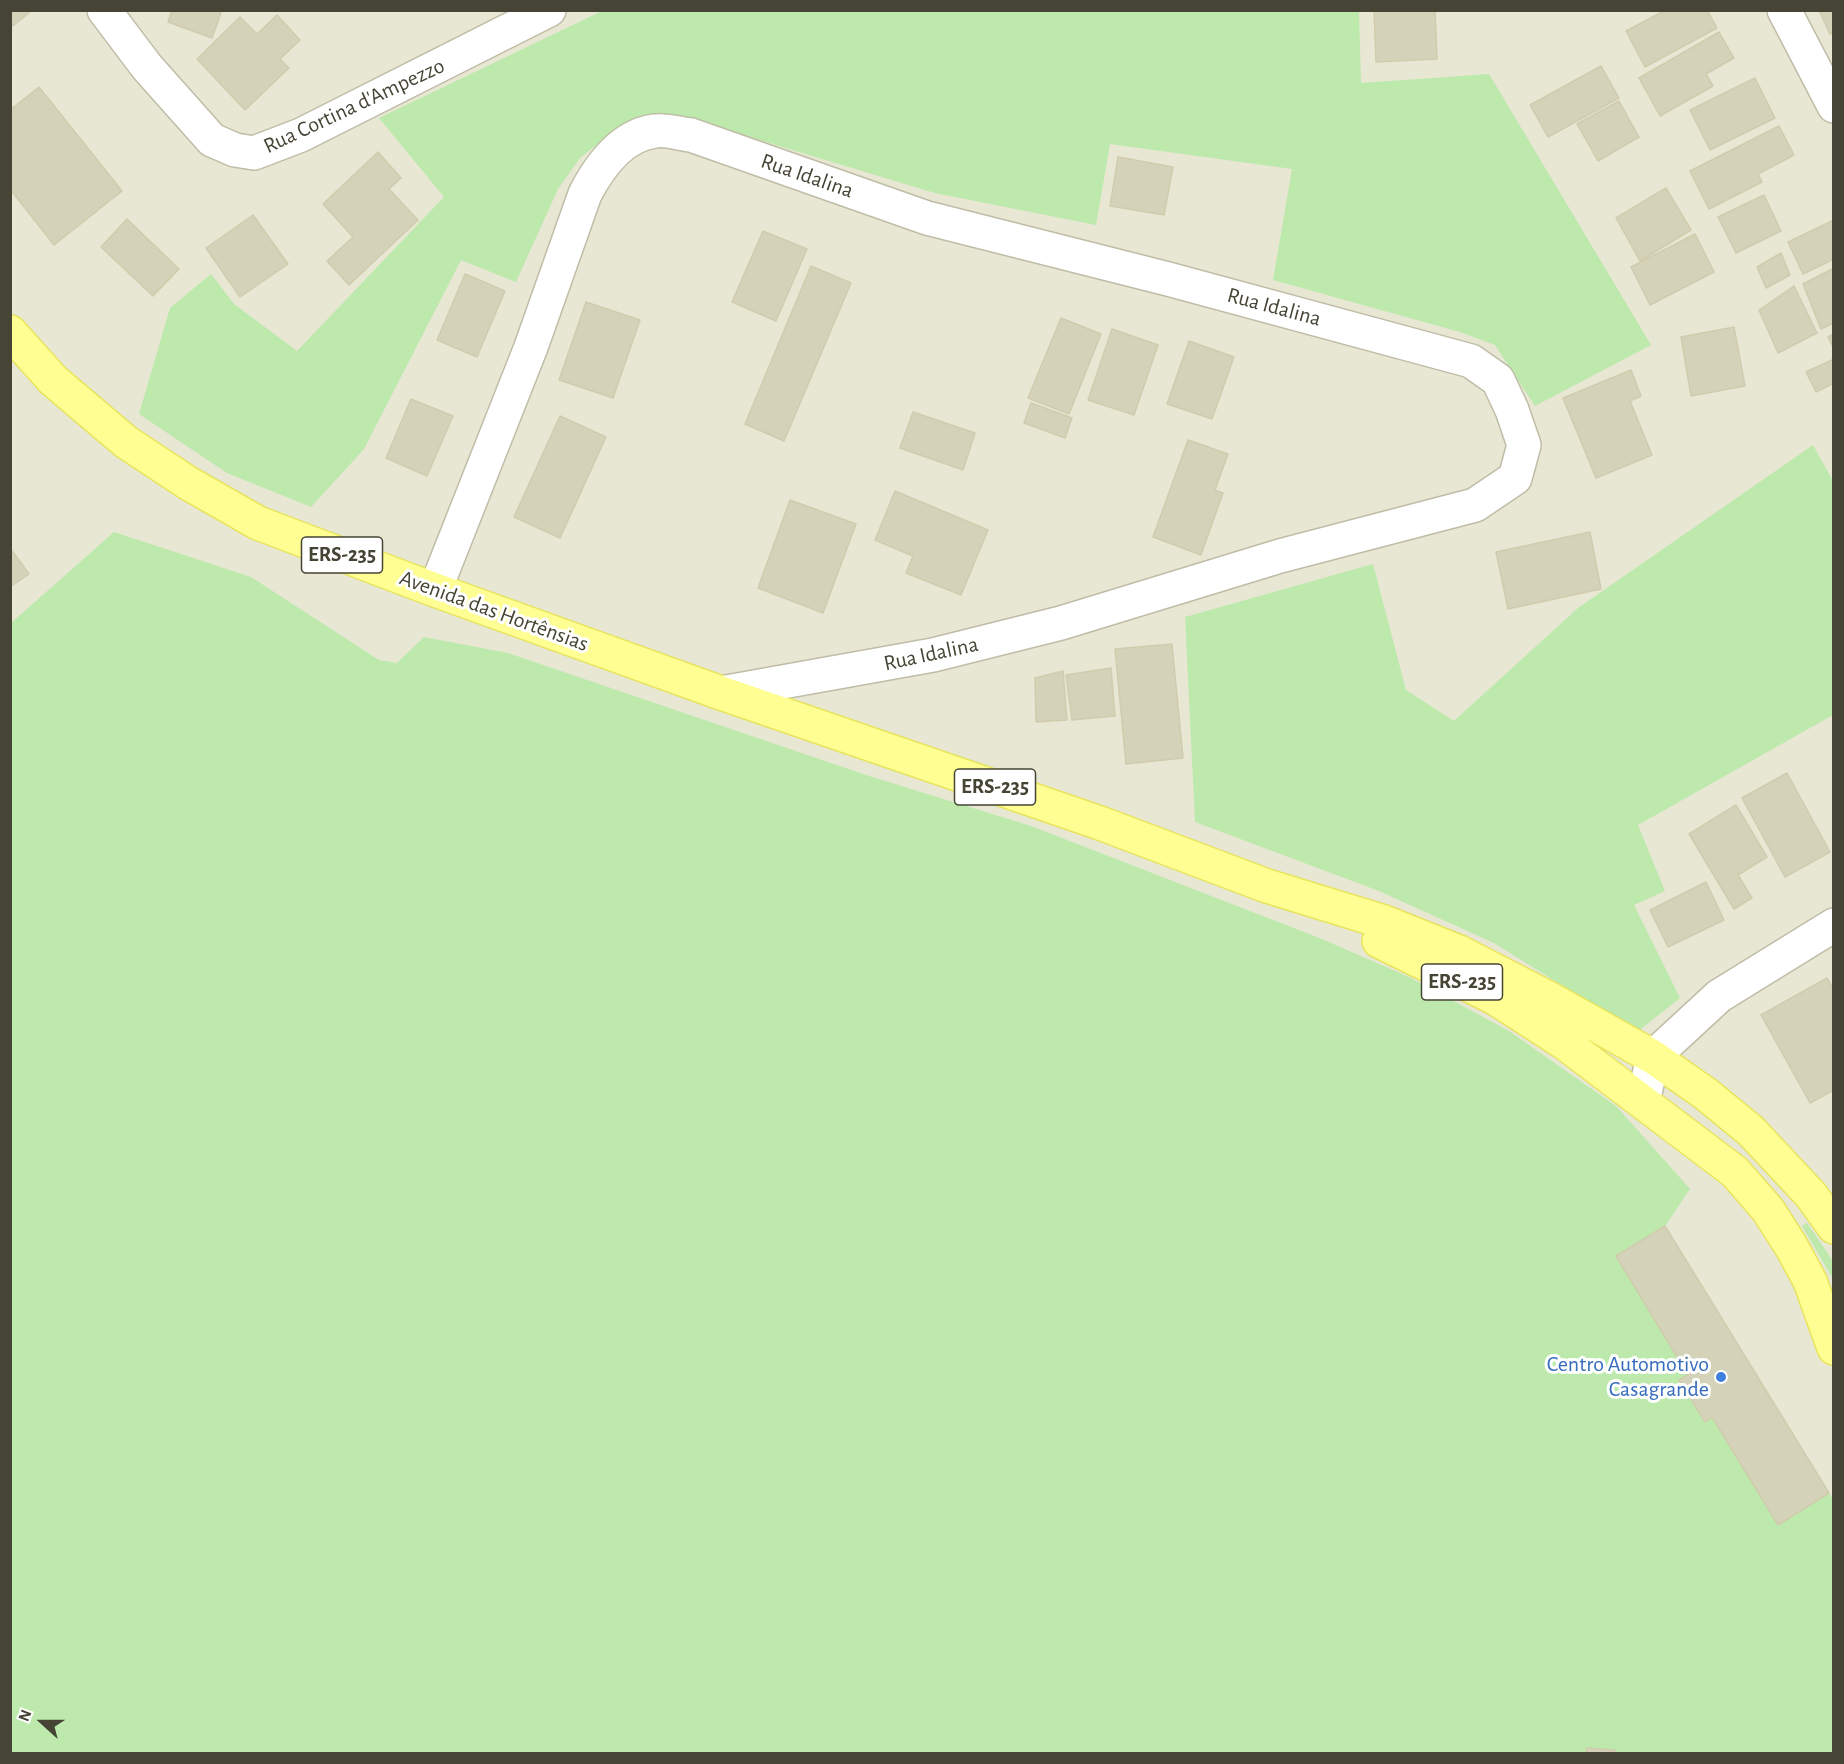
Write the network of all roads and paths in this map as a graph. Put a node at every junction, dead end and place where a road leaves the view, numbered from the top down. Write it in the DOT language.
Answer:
graph roads {
  1 [pos="104,10"];
  2 [pos="549,10"];
  3 [pos="1784,10"];
  4 [pos="1833,106"];
  5 [pos="10,332"];
  6 [pos="435,590"];
  7 [pos="722,693"];
  8 [pos="1267,885"];
  9 [pos="1833,926"];
  10 [pos="1653,1058"];
  11 [pos="1643,1102"];
  12 [pos="1833,1227"];
  13 [pos="1833,1348"];
  1 -- 2 [label="street, Rua Cortina d'Ampezzo"];
  3 -- 4 [label="street"];
  5 -- 6 [label="main road, Avenida das Hortênsias / ERS-235"];
  6 -- 7 [label="main road, Avenida das Hortênsias / ERS-235"];
  6 -- 7 [label="street, Rua Idalina"];
  7 -- 8 [label="main road, ERS-235"];
  8 -- 10 [label="main road, ERS-235"];
  8 -- 11 [label="main road, ERS-235"];
  9 -- 10 [label="street"];
  10 -- 11 [label="street"];
  10 -- 12 [label="main road, ERS-235"];
  11 -- 13 [label="main road, ERS-235"];
}
